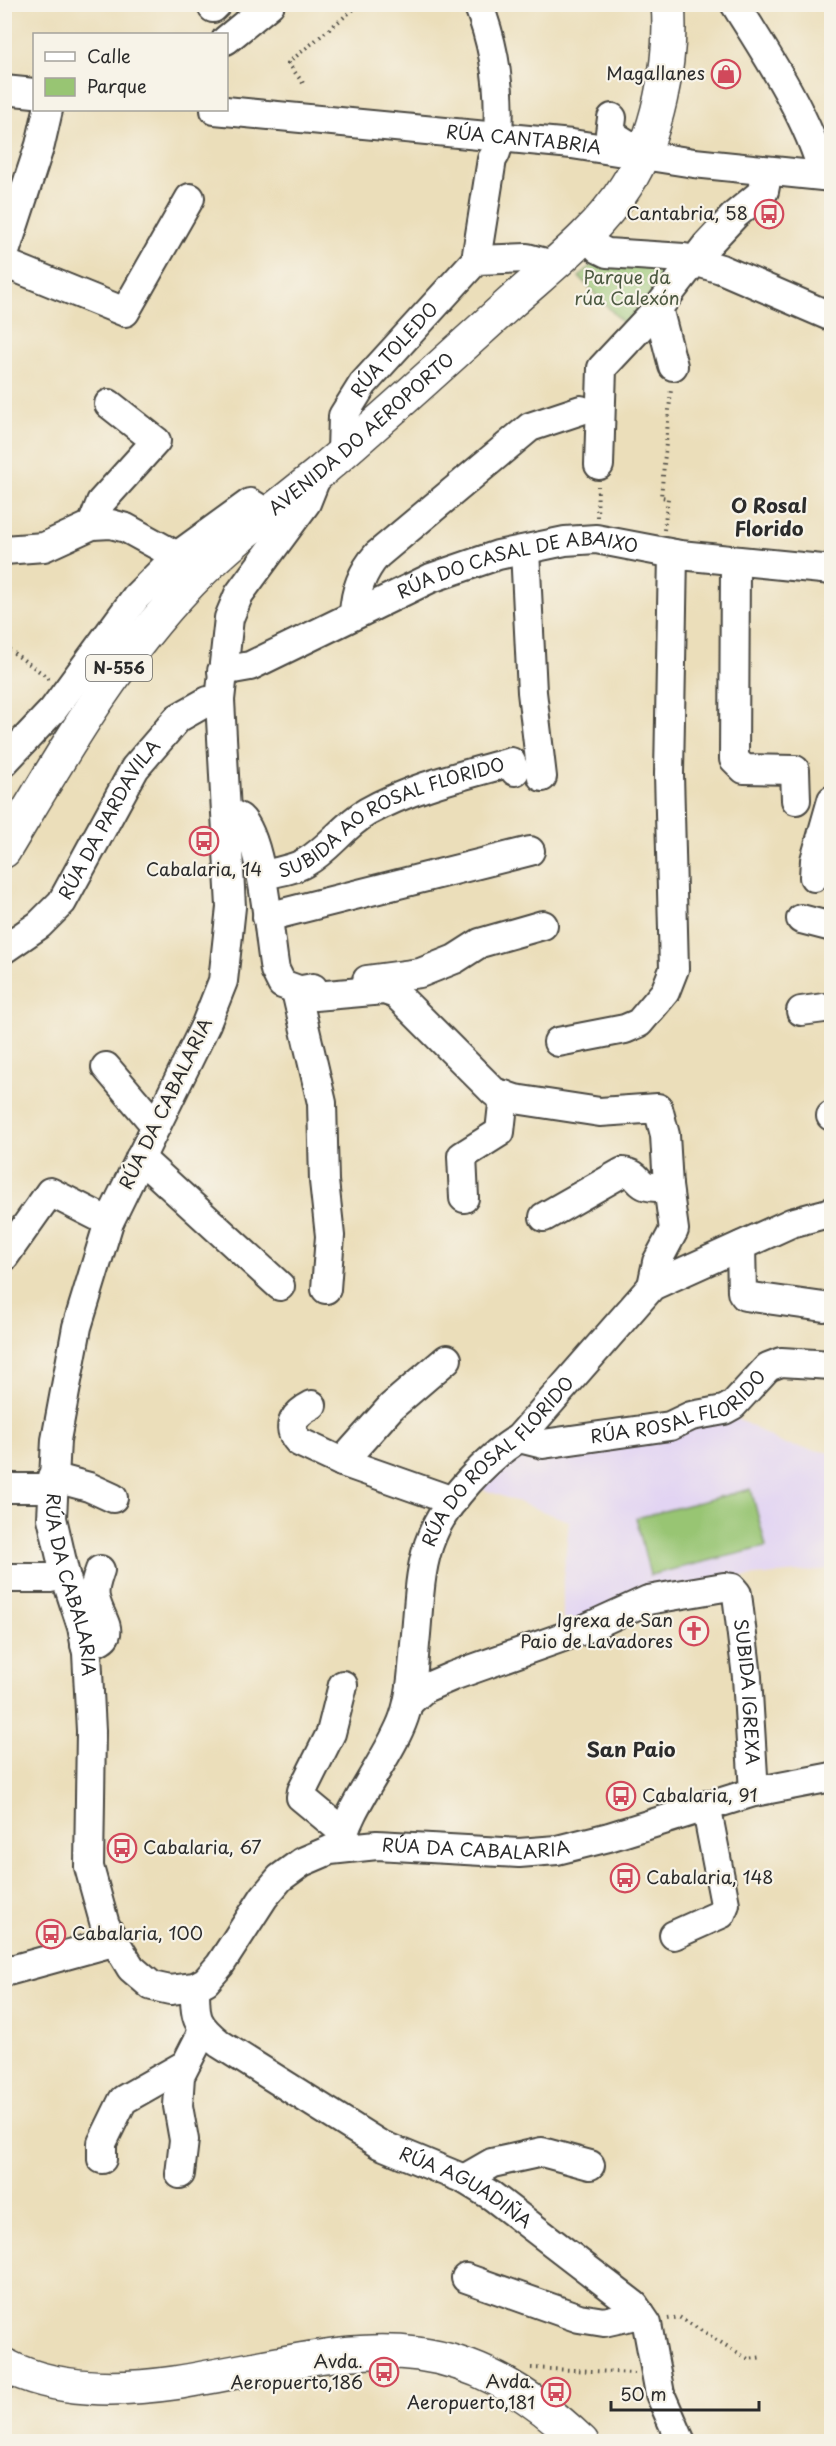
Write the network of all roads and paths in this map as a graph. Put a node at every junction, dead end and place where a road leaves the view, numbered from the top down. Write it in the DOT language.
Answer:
graph roads {
  1 [pos="270,4"];
  2 [pos="360,4"];
  3 [pos="478,4"];
  4 [pos="668,4"];
  5 [pos="735,4"];
  6 [pos="228,38"];
  7 [pos="303,83"];
  8 [pos="4,90"];
  9 [pos="33,93"];
  10 [pos="521,110"];
  11 [pos="48,111"];
  12 [pos="226,111"];
  13 [pos="612,118"];
  14 [pos="498,136"];
  15 [pos="642,153"];
  16 [pos="768,171"];
  17 [pos="828,177"];
  18 [pos="190,198"];
  19 [pos="585,234"];
  20 [pos="4,255"];
  21 [pos="476,260"];
  22 [pos="694,261"];
  23 [pos="4,263"];
  24 [pos="553,265"];
  25 [pos="658,308"];
  26 [pos="831,317"];
  27 [pos="673,366"];
  28 [pos="109,404"];
  29 [pos="581,410"];
  30 [pos="342,452"];
  31 [pos="599,465"];
  32 [pos="318,473"];
  33 [pos="667,510"];
  34 [pos="268,513"];
  35 [pos="92,525"];
  36 [pos="596,539"];
  37 [pos="4,550"];
  38 [pos="525,550"];
  39 [pos="673,554"];
  40 [pos="177,556"];
  41 [pos="735,562"];
  42 [pos="831,570"];
  43 [pos="354,614"];
  44 [pos="4,646"];
  45 [pos="222,671"];
  46 [pos="66,691"];
  47 [pos="220,700"];
  48 [pos="4,762"];
  49 [pos="515,771"];
  50 [pos="542,777"];
  51 [pos="796,800"];
  52 [pos="831,800"];
  53 [pos="228,812"];
  54 [pos="4,850"];
  55 [pos="530,851"];
  56 [pos="262,875"];
  57 [pos="814,877"];
  58 [pos="267,917"];
  59 [pos="801,919"];
  60 [pos="543,925"];
  61 [pos="831,927"];
  62 [pos="4,949"];
  63 [pos="296,991"];
  64 [pos="831,1007"];
  65 [pos="801,1011"];
  66 [pos="558,1042"];
  67 [pos="106,1067"];
  68 [pos="504,1095"];
  69 [pos="156,1126"];
  70 [pos="140,1158"];
  71 [pos="668,1186"];
  72 [pos="464,1198"];
  73 [pos="831,1212"];
  74 [pos="544,1217"];
  75 [pos="109,1222"];
  76 [pos="741,1246"];
  77 [pos="4,1257"];
  78 [pos="280,1286"];
  79 [pos="652,1286"];
  80 [pos="326,1289"];
  81 [pos="824,1307"];
  82 [pos="447,1359"];
  83 [pos="831,1365"];
  84 [pos="312,1405"];
  85 [pos="519,1438"];
  86 [pos="342,1462"];
  87 [pos="52,1483"];
  88 [pos="4,1488"];
  89 [pos="113,1498"];
  90 [pos="453,1501"];
  91 [pos="100,1569"];
  92 [pos="65,1575"];
  93 [pos="4,1578"];
  94 [pos="85,1645"];
  95 [pos="344,1685"];
  96 [pos="408,1703"];
  97 [pos="831,1777"];
  98 [pos="754,1792"];
  99 [pos="706,1805"];
  100 [pos="342,1839"];
  101 [pos="674,1935"];
  102 [pos="112,1942"];
  103 [pos="4,1972"];
  104 [pos="195,1987"];
  105 [pos="203,2031"];
  106 [pos="183,2066"];
  107 [pos="102,2159"];
  108 [pos="590,2165"];
  109 [pos="180,2174"];
  110 [pos="464,2179"];
  111 [pos="466,2278"];
  112 [pos="644,2319"];
  113 [pos="763,2357"];
  114 [pos="4,2365"];
  115 [pos="519,2368"];
  116 [pos="656,2374"];
  117 [pos="582,2442"];
  118 [pos="681,2442"];
  1 -- 6 [label="street"];
  2 -- 7 [label="path"];
  3 -- 14 [label="street"];
  4 -- 15 [label="main road, AVENIDA DO AEROPORTO"];
  5 -- 17 [label="street"];
  8 -- 9 [label="street"];
  10 -- 14 [label="street"];
  11 -- 20 [label="street"];
  12 -- 14 [label="street, RÚA CANTABRIA"];
  13 -- 15 [label="street"];
  14 -- 15 [label="street, RÚA CANTABRIA"];
  14 -- 21 [label="street"];
  15 -- 16 [label="street, RÚA CANTABRIA"];
  15 -- 19 [label="main road, AVENIDA DO AEROPORTO"];
  16 -- 17 [label="street, RÚA CANTABRIA"];
  16 -- 22 [label="street"];
  18 -- 23 [label="street"];
  19 -- 22 [label="street"];
  19 -- 24 [label="main road, AVENIDA DO AEROPORTO"];
  21 -- 24 [label="street"];
  21 -- 30 [label="street, RÚA TOLEDO"];
  22 -- 25 [label="street"];
  22 -- 26 [label="street"];
  24 -- 30 [label="main road, AVENIDA DO AEROPORTO"];
  25 -- 27 [label="street"];
  25 -- 31 [label="street"];
  27 -- 33 [label="path"];
  28 -- 35 [label="street"];
  29 -- 43 [label="street"];
  30 -- 32 [label="main road, AVENIDA DO AEROPORTO"];
  31 -- 36 [label="path"];
  32 -- 34 [label="main road, AVENIDA DO AEROPORTO"];
  32 -- 45 [label="street, RÚA DA CABALARIA"];
  34 -- 40 [label="street"];
  34 -- 54 [label="main road, AVENIDA DO AEROPORTO / N-556"];
  35 -- 37 [label="street"];
  35 -- 40 [label="street"];
  36 -- 38 [label="street, RÚA DO CASAL DE ABAIXO"];
  36 -- 39 [label="street, RÚA DO CASAL DE ABAIXO"];
  38 -- 43 [label="street, RÚA DO CASAL DE ABAIXO"];
  38 -- 50 [label="street"];
  39 -- 41 [label="street, RÚA DO CASAL DE ABAIXO"];
  39 -- 66 [label="street"];
  40 -- 46 [label="street"];
  41 -- 42 [label="street, RÚA DO CASAL DE ABAIXO"];
  41 -- 51 [label="street"];
  43 -- 45 [label="street, RÚA DO CASAL DE ABAIXO"];
  44 -- 46 [label="path"];
  45 -- 47 [label="street, RÚA DA CABALARIA"];
  46 -- 48 [label="street"];
  47 -- 53 [label="street, RÚA DA CABALARIA"];
  47 -- 62 [label="street, RÚA DA PARDAVILA"];
  49 -- 56 [label="street, SUBIDA AO ROSAL FLORIDO"];
  52 -- 57 [label="street"];
  53 -- 56 [label="street, SUBIDA AO ROSAL FLORIDO"];
  53 -- 69 [label="street, RÚA DA CABALARIA"];
  55 -- 58 [label="street"];
  56 -- 58 [label="street, SUBIDA AO ROSAL FLORIDO"];
  58 -- 63 [label="street, SUBIDA AO ROSAL FLORIDO"];
  59 -- 61 [label="street"];
  60 -- 63 [label="street"];
  63 -- 68 [label="street"];
  63 -- 80 [label="street"];
  64 -- 65 [label="street"];
  67 -- 69 [label="street"];
  68 -- 71 [label="street"];
  68 -- 72 [label="street"];
  69 -- 70 [label="street, RÚA DA CABALARIA"];
  70 -- 75 [label="street, RÚA DA CABALARIA"];
  70 -- 78 [label="street"];
  71 -- 74 [label="street"];
  71 -- 79 [label="street"];
  73 -- 76 [label="street, RÚA DO ROSAL FLORIDO"];
  75 -- 77 [label="street"];
  75 -- 87 [label="street, RÚA DA CABALARIA"];
  76 -- 79 [label="street, RÚA DO ROSAL FLORIDO"];
  76 -- 81 [label="street"];
  79 -- 85 [label="street, RÚA DO ROSAL FLORIDO"];
  82 -- 86 [label="street"];
  83 -- 85 [label="street, RÚA ROSAL FLORIDO"];
  84 -- 86 [label="street"];
  85 -- 90 [label="street, RÚA DO ROSAL FLORIDO"];
  86 -- 90 [label="street"];
  87 -- 88 [label="street"];
  87 -- 89 [label="street"];
  87 -- 92 [label="street, RÚA DA CABALARIA"];
  90 -- 96 [label="street, RÚA DO ROSAL FLORIDO"];
  91 -- 94 [label="street"];
  92 -- 93 [label="street"];
  92 -- 94 [label="street, RÚA DA CABALARIA"];
  94 -- 102 [label="street, RÚA DA CABALARIA"];
  95 -- 100 [label="street"];
  96 -- 98 [label="street, SUBIDA IGREXA"];
  96 -- 100 [label="street, RÚA DO ROSAL FLORIDO"];
  97 -- 98 [label="street, RÚA DA CABALARIA"];
  98 -- 99 [label="street, RÚA DA CABALARIA"];
  99 -- 100 [label="street, RÚA DA CABALARIA"];
  99 -- 101 [label="street"];
  100 -- 104 [label="street, RÚA DA CABALARIA"];
  102 -- 103 [label="street"];
  102 -- 104 [label="street, RÚA DA CABALARIA"];
  104 -- 105 [label="street"];
  105 -- 106 [label="street"];
  105 -- 110 [label="street, RÚA AGUADIÑA"];
  106 -- 107 [label="street"];
  106 -- 109 [label="street"];
  108 -- 110 [label="street"];
  110 -- 112 [label="street, RÚA AGUADIÑA"];
  111 -- 112 [label="street"];
  112 -- 113 [label="path"];
  112 -- 116 [label="street"];
  114 -- 117 [label="main road"];
  115 -- 116 [label="path"];
  116 -- 118 [label="street"];
}
